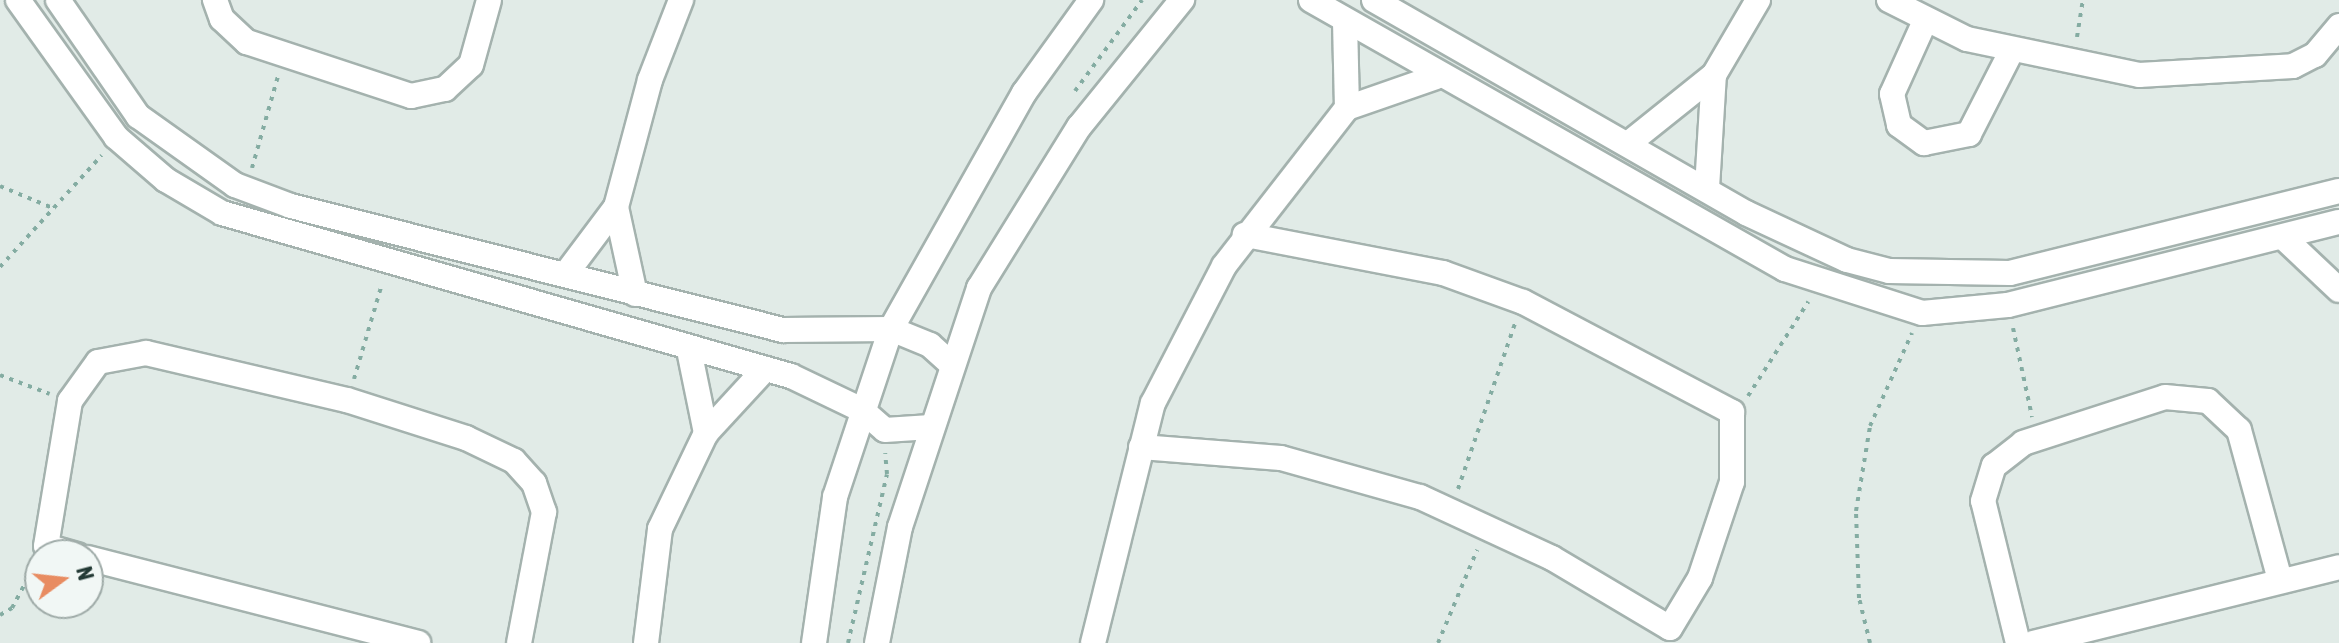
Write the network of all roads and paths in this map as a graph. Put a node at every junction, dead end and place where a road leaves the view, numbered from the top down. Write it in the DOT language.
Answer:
graph roads {
  1 [pos="18,0"];
  2 [pos="58,0"];
  3 [pos="215,0"];
  4 [pos="489,0"];
  5 [pos="681,0"];
  6 [pos="1091,0"];
  7 [pos="1142,0"];
  8 [pos="1182,0"];
  9 [pos="1311,0"];
  10 [pos="1374,0"];
  11 [pos="1758,0"];
  12 [pos="1889,0"];
  13 [pos="2083,0"];
  14 [pos="1348,10"];
  15 [pos="1925,21"];
  16 [pos="2339,26"];
  17 [pos="2011,52"];
  18 [pos="284,55"];
  19 [pos="2071,66"];
  20 [pos="1714,75"];
  21 [pos="1436,77"];
  22 [pos="1538,94"];
  23 [pos="1066,104"];
  24 [pos="1347,108"];
  25 [pos="138,116"];
  26 [pos="1524,119"];
  27 [pos="116,137"];
  28 [pos="1629,143"];
  29 [pos="0,186"];
  30 [pos="1707,188"];
  31 [pos="246,189"];
  32 [pos="2339,191"];
  33 [pos="616,207"];
  34 [pos="55,209"];
  35 [pos="2274,209"];
  36 [pos="1746,213"];
  37 [pos="2339,222"];
  38 [pos="1245,235"];
  39 [pos="1727,238"];
  40 [pos="2285,239"];
  41 [pos="389,262"];
  42 [pos="0,267"];
  43 [pos="565,275"];
  44 [pos="1926,277"];
  45 [pos="1820,283"];
  46 [pos="2339,290"];
  47 [pos="635,294"];
  48 [pos="1523,302"];
  49 [pos="2008,305"];
  50 [pos="1922,313"];
  51 [pos="891,329"];
  52 [pos="689,350"];
  53 [pos="951,364"];
  54 [pos="765,369"];
  55 [pos="0,375"];
  56 [pos="347,400"];
  57 [pos="70,401"];
  58 [pos="862,410"];
  59 [pos="1735,416"];
  60 [pos="931,427"];
  61 [pos="706,433"];
  62 [pos="2037,439"];
  63 [pos="1141,447"];
  64 [pos="887,474"];
  65 [pos="1451,510"];
  66 [pos="1487,525"];
  67 [pos="47,539"];
  68 [pos="104,562"];
  69 [pos="2339,567"];
  70 [pos="2280,580"];
  71 [pos="24,586"];
  72 [pos="0,615"];
  73 [pos="1097,642"];
  74 [pos="418,643"];
  75 [pos="519,643"];
  76 [pos="646,643"];
  77 [pos="814,643"];
  78 [pos="848,643"];
  79 [pos="877,643"];
  80 [pos="1438,643"];
  81 [pos="1870,643"];
  82 [pos="2018,643"];
  83 [pos="2033,643"];
  1 -- 27 [label="street"];
  2 -- 25 [label="street"];
  3 -- 18 [label="street"];
  4 -- 18 [label="street"];
  5 -- 33 [label="street"];
  6 -- 51 [label="street"];
  7 -- 23 [label="path"];
  8 -- 53 [label="street"];
  9 -- 14 [label="street"];
  10 -- 22 [label="street"];
  11 -- 20 [label="street"];
  12 -- 15 [label="street"];
  13 -- 19 [label="path"];
  14 -- 21 [label="street"];
  14 -- 24 [label="street"];
  15 -- 17 [label="street"];
  15 -- 17 [label="street"];
  16 -- 19 [label="street"];
  17 -- 19 [label="street"];
  18 -- 31 [label="path"];
  20 -- 28 [label="street"];
  20 -- 30 [label="street"];
  21 -- 24 [label="street"];
  21 -- 26 [label="street"];
  22 -- 26 [label="street"];
  22 -- 28 [label="street"];
  24 -- 38 [label="street"];
  25 -- 27 [label="street"];
  25 -- 31 [label="street"];
  26 -- 39 [label="street"];
  27 -- 34 [label="path"];
  27 -- 41 [label="street"];
  28 -- 30 [label="street"];
  29 -- 34 [label="path"];
  30 -- 36 [label="street"];
  31 -- 43 [label="street"];
  32 -- 35 [label="street"];
  33 -- 43 [label="street"];
  33 -- 47 [label="street"];
  34 -- 42 [label="path"];
  35 -- 40 [label="street"];
  35 -- 44 [label="street"];
  36 -- 39 [label="street"];
  36 -- 44 [label="street"];
  37 -- 40 [label="street"];
  38 -- 48 [label="street"];
  38 -- 63 [label="street"];
  39 -- 45 [label="street"];
  40 -- 46 [label="street"];
  40 -- 49 [label="street"];
  41 -- 52 [label="street"];
  41 -- 56 [label="path"];
  43 -- 47 [label="street"];
  44 -- 50 [label="street"];
  45 -- 50 [label="street"];
  45 -- 59 [label="path"];
  47 -- 51 [label="street"];
  48 -- 59 [label="street"];
  48 -- 65 [label="path"];
  49 -- 50 [label="street"];
  49 -- 62 [label="path"];
  50 -- 81 [label="path"];
  51 -- 53 [label="street"];
  51 -- 58 [label="street"];
  52 -- 54 [label="street"];
  52 -- 61 [label="street"];
  53 -- 60 [label="street"];
  54 -- 58 [label="street"];
  54 -- 61 [label="street"];
  55 -- 57 [label="path"];
  56 -- 57 [label="street"];
  56 -- 75 [label="street"];
  57 -- 67 [label="street"];
  58 -- 60 [label="street"];
  58 -- 77 [label="street"];
  59 -- 66 [label="street"];
  60 -- 79 [label="street"];
  61 -- 76 [label="street"];
  62 -- 70 [label="street"];
  62 -- 82 [label="street"];
  63 -- 65 [label="street"];
  63 -- 73 [label="street"];
  64 -- 78 [label="path"];
  65 -- 66 [label="street"];
  66 -- 80 [label="path"];
  68 -- 74 [label="street"];
  69 -- 70 [label="street"];
  70 -- 83 [label="street"];
  71 -- 72 [label="path"];
}
